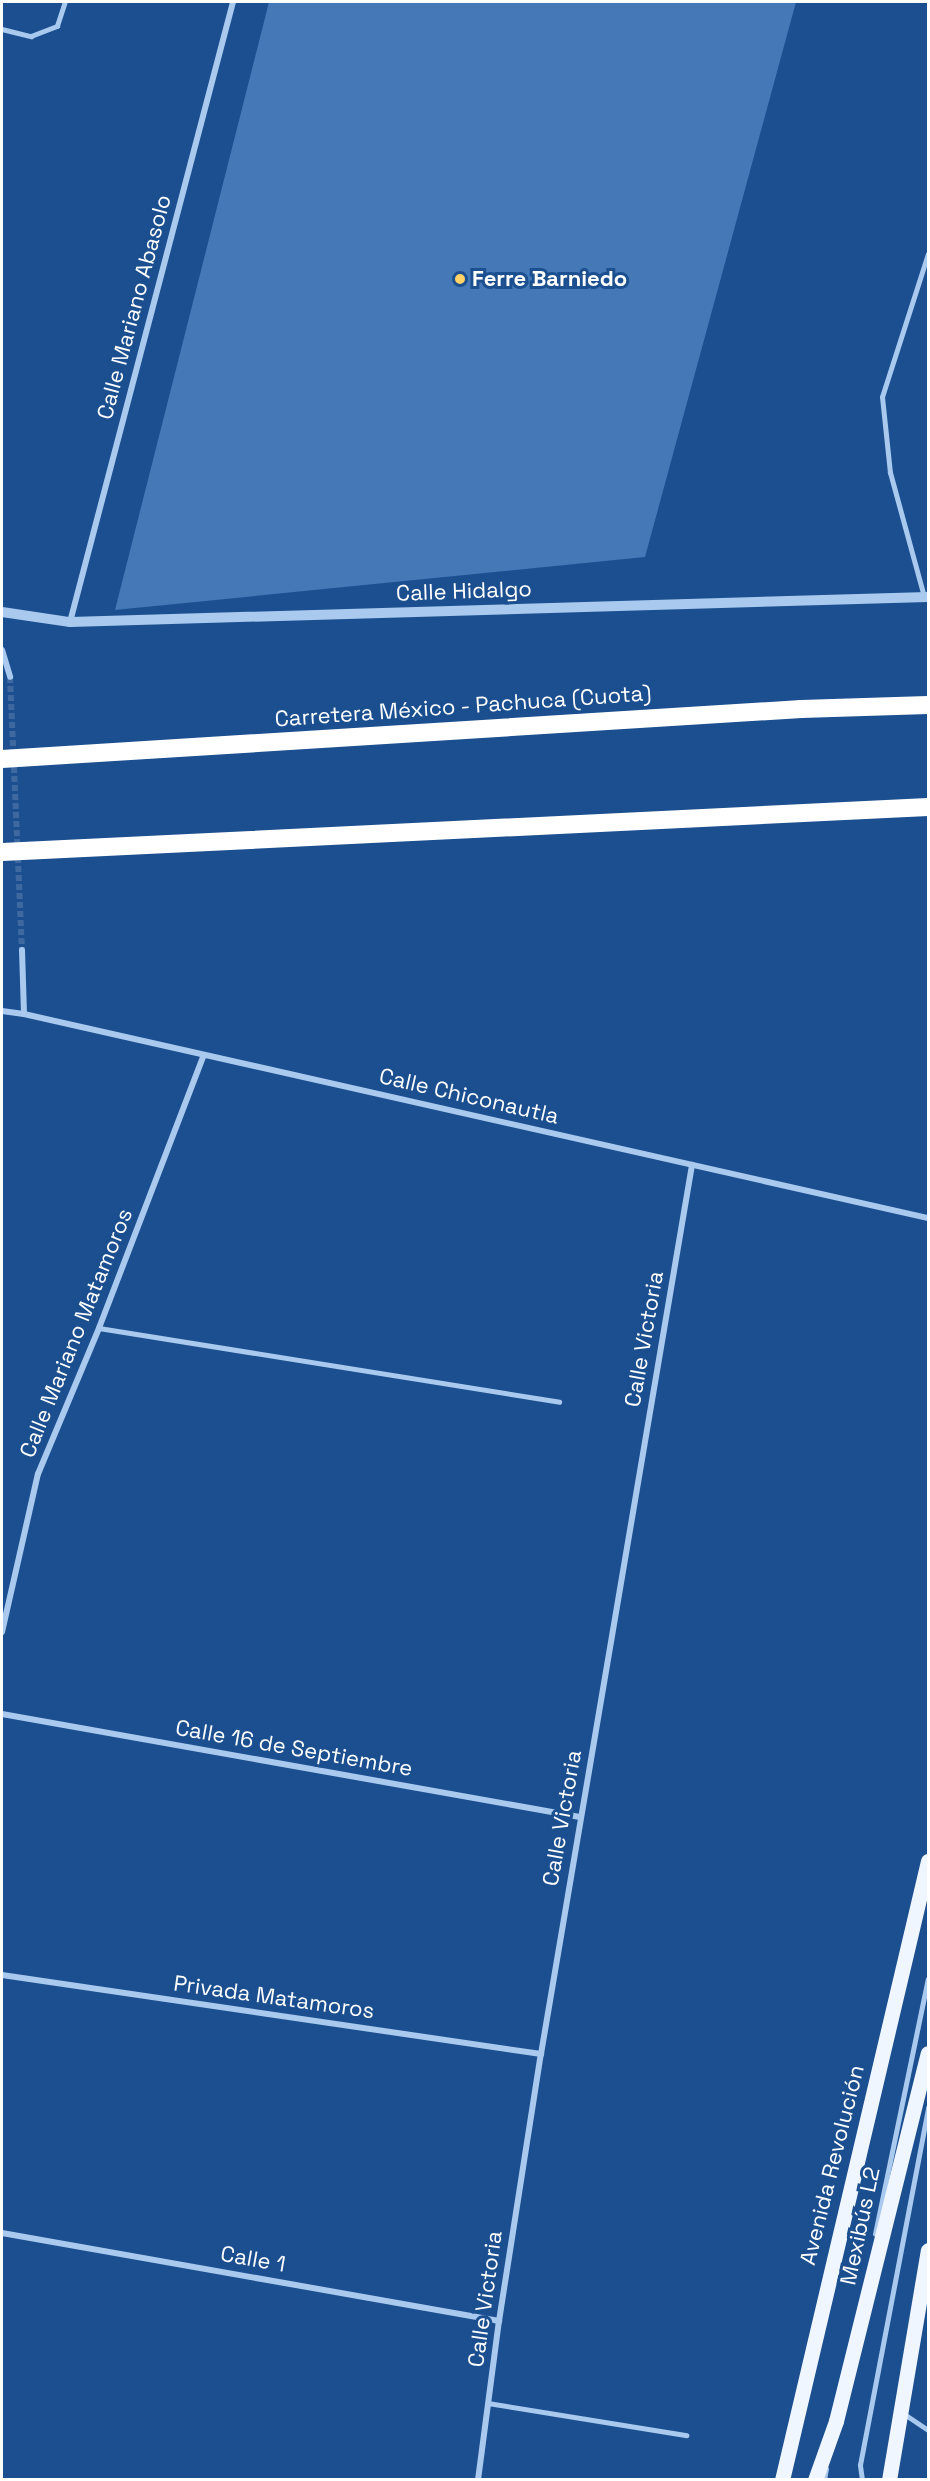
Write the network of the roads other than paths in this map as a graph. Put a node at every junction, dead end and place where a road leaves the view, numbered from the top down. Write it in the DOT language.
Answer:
graph roads {
  1 [pos="65,2"];
  2 [pos="233,2"];
  3 [pos="2,29"];
  4 [pos="928,254"];
  5 [pos="926,597"];
  6 [pos="2,612"];
  7 [pos="70,622"];
  8 [pos="2,650"];
  9 [pos="10,677"];
  10 [pos="928,705"];
  11 [pos="2,759"];
  12 [pos="928,807"];
  13 [pos="2,852"];
  14 [pos="22,950"];
  15 [pos="2,1011"];
  16 [pos="24,1014"];
  17 [pos="204,1055"];
  18 [pos="692,1165"];
  19 [pos="928,1218"];
  20 [pos="99,1328"];
  21 [pos="560,1402"];
  22 [pos="2,1632"];
  23 [pos="2,1714"];
  24 [pos="580,1817"];
  25 [pos="928,1861"];
  26 [pos="2,1975"];
  27 [pos="928,1979"];
  28 [pos="928,2053"];
  29 [pos="541,2054"];
  30 [pos="928,2107"];
  31 [pos="2,2233"];
  32 [pos="928,2250"];
  33 [pos="499,2321"];
  34 [pos="488,2403"];
  35 [pos="901,2411"];
  36 [pos="928,2430"];
  37 [pos="686,2435"];
  38 [pos="783,2478"];
  39 [pos="478,2480"];
  40 [pos="815,2480"];
  41 [pos="824,2480"];
  42 [pos="862,2480"];
  43 [pos="889,2480"];
  1 -- 3 [label="lane"];
  2 -- 7 [label="street, Calle Mariano Abasolo"];
  4 -- 5 [label="lane"];
  5 -- 7 [label="street, Calle Hidalgo"];
  6 -- 7 [label="street, Calle Hidalgo"];
  8 -- 9 [label="street"];
  10 -- 11 [label="highway, Carretera México - Pachuca (Cuota)"];
  12 -- 13 [label="highway"];
  14 -- 16 [label="street"];
  15 -- 16 [label="street, Calle Chiconautla"];
  16 -- 17 [label="street, Calle Chiconautla"];
  17 -- 18 [label="street, Calle Chiconautla"];
  17 -- 20 [label="street, Calle Mariano Matamoros"];
  18 -- 19 [label="street, Calle Chiconautla"];
  18 -- 24 [label="street, Calle Victoria"];
  20 -- 21 [label="lane"];
  20 -- 22 [label="street, Calle Mariano Matamoros"];
  23 -- 24 [label="street, Calle 16 de Septiembre"];
  24 -- 29 [label="street, Calle Victoria"];
  25 -- 38 [label="main road, Avenida Revolución"];
  26 -- 29 [label="street, Privada Matamoros"];
  27 -- 41 [label="lane, Mexibús L2"];
  28 -- 40 [label="main road, bridge"];
  29 -- 33 [label="street, Calle Victoria"];
  30 -- 42 [label="lane, Mexibús L2"];
  31 -- 33 [label="street, Calle 1"];
  32 -- 35 [label="main road"];
  33 -- 34 [label="street, Calle Victoria"];
  34 -- 37 [label="lane"];
  34 -- 39 [label="street, Calle Victoria"];
  35 -- 36 [label="lane"];
  35 -- 43 [label="main road"];
}
